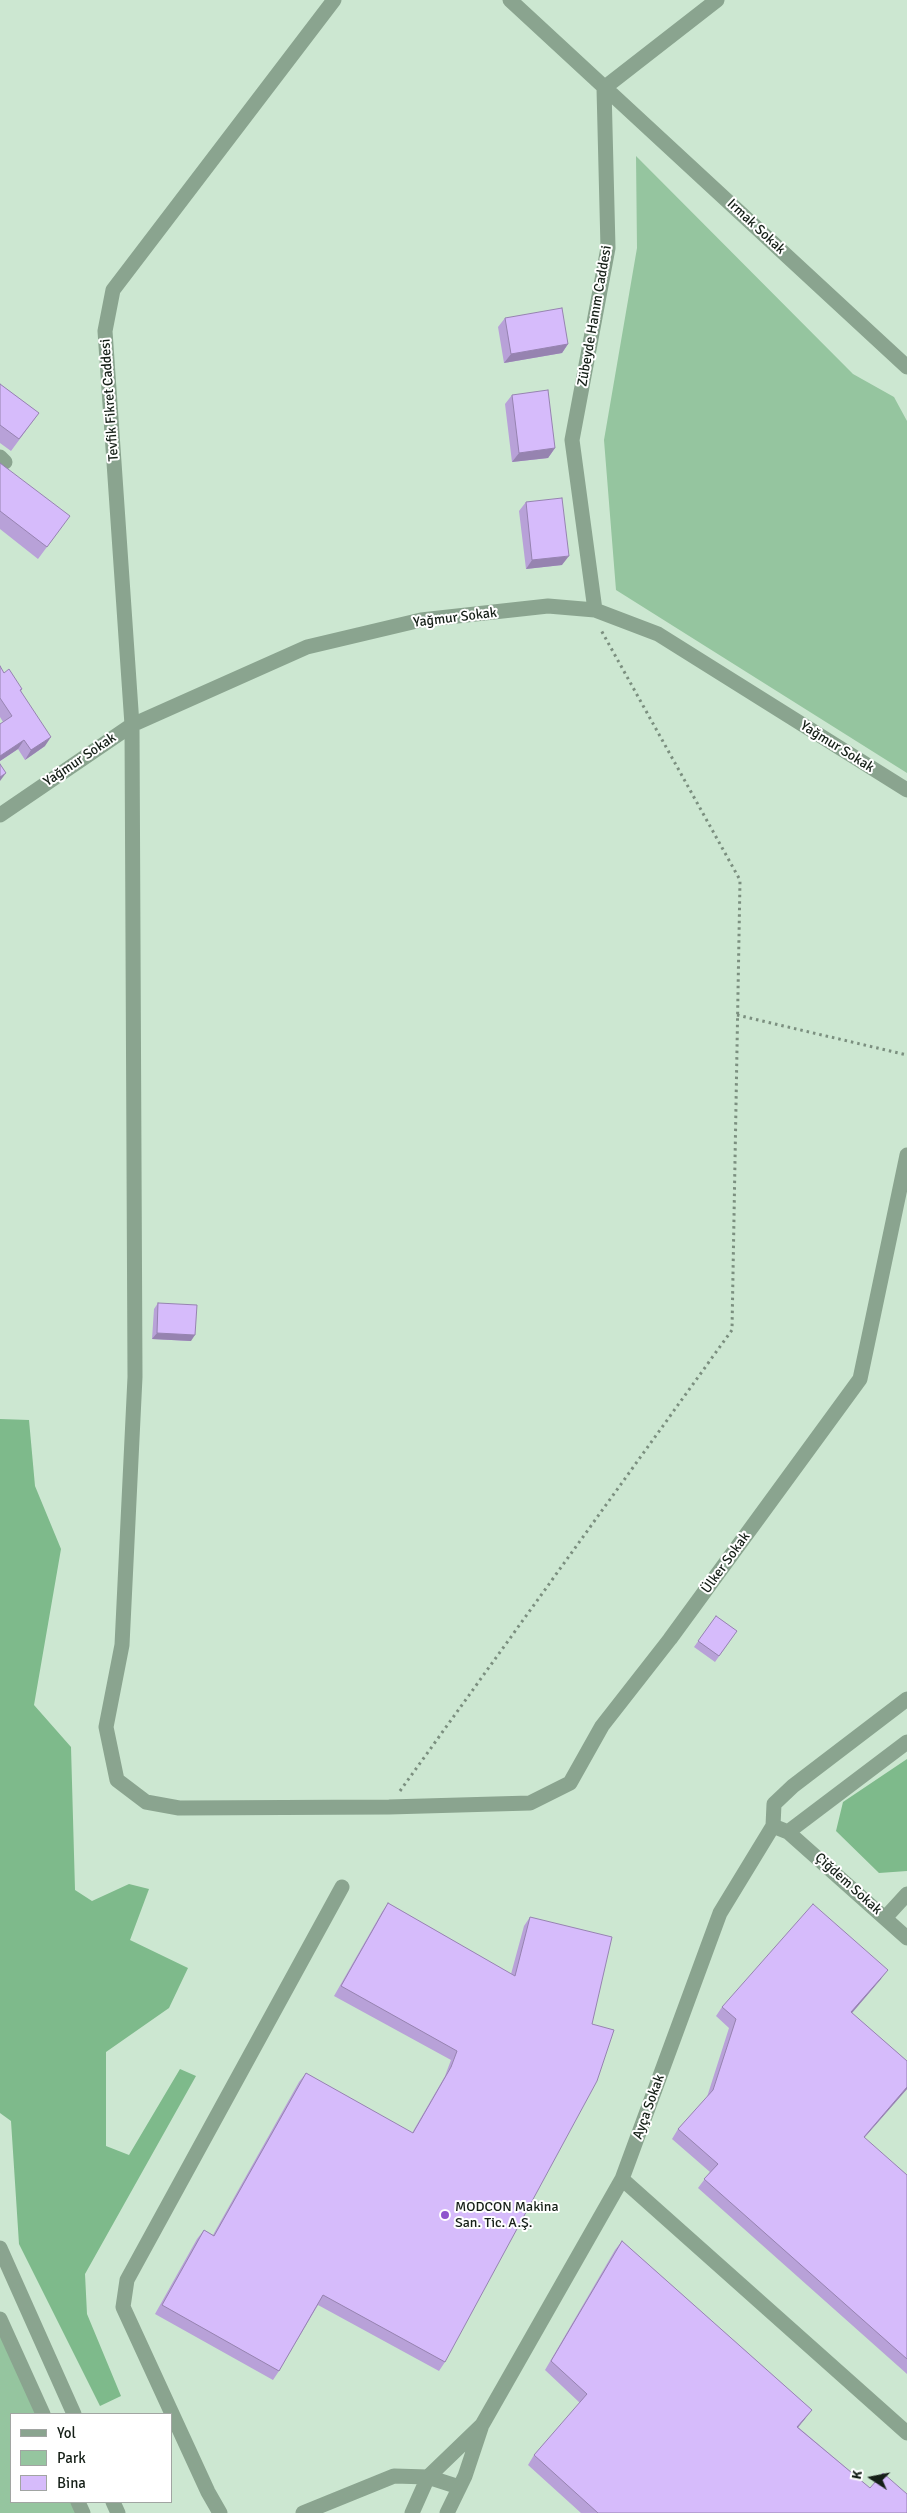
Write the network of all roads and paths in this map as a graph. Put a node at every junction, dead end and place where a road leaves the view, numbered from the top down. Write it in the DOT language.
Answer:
graph roads {
  1 [pos="334,0"];
  2 [pos="510,0"];
  3 [pos="717,0"];
  4 [pos="604,88"];
  5 [pos="907,367"];
  6 [pos="593,610"];
  7 [pos="132,725"];
  8 [pos="907,790"];
  9 [pos="0,815"];
  10 [pos="737,1015"];
  11 [pos="907,1055"];
  12 [pos="907,1155"];
  13 [pos="907,1699"];
  14 [pos="907,1742"];
  15 [pos="388,1807"];
  16 [pos="773,1826"];
  17 [pos="788,1832"];
  18 [pos="342,1887"];
  19 [pos="907,1894"];
  20 [pos="885,1918"];
  21 [pos="907,1938"];
  22 [pos="622,2179"];
  23 [pos="0,2248"];
  24 [pos="0,2319"];
  25 [pos="43,2413"];
  26 [pos="74,2413"];
  27 [pos="172,2413"];
  28 [pos="172,2414"];
  29 [pos="482,2424"];
  30 [pos="907,2433"];
  31 [pos="428,2476"];
  32 [pos="459,2487"];
  33 [pos="220,2513"];
  34 [pos="302,2513"];
  35 [pos="412,2513"];
  36 [pos="447,2513"];
  1 -- 7 [label="street, Tevfik Fikret Caddesi"];
  2 -- 4 [label="street"];
  3 -- 4 [label="street"];
  4 -- 5 [label="street, Irmak Sokak"];
  4 -- 6 [label="street, Zübeyde Hanım Caddesi"];
  6 -- 7 [label="street, Yağmur Sokak"];
  6 -- 8 [label="street, Yağmur Sokak"];
  6 -- 10 [label="path"];
  7 -- 9 [label="street, Yağmur Sokak"];
  7 -- 15 [label="street, Tevfik Fikret Caddesi"];
  10 -- 11 [label="path"];
  10 -- 15 [label="path"];
  12 -- 15 [label="street, Ülker Sokak"];
  13 -- 16 [label="street"];
  14 -- 17 [label="street"];
  16 -- 17 [label="street"];
  16 -- 22 [label="street, Ayça Sokak"];
  17 -- 20 [label="street, Çiğdem Sokak"];
  18 -- 27 [label="street"];
  19 -- 20 [label="street"];
  20 -- 21 [label="street, Çiğdem Sokak"];
  22 -- 29 [label="street, Ayça Sokak"];
  22 -- 30 [label="street"];
  23 -- 26 [label="street"];
  24 -- 25 [label="street"];
  28 -- 33 [label="street"];
  29 -- 31 [label="street, Ayça Sokak"];
  29 -- 32 [label="street"];
  31 -- 32 [label="street"];
  31 -- 34 [label="street"];
  31 -- 35 [label="street, Ayça Sokak"];
  32 -- 36 [label="street"];
}
